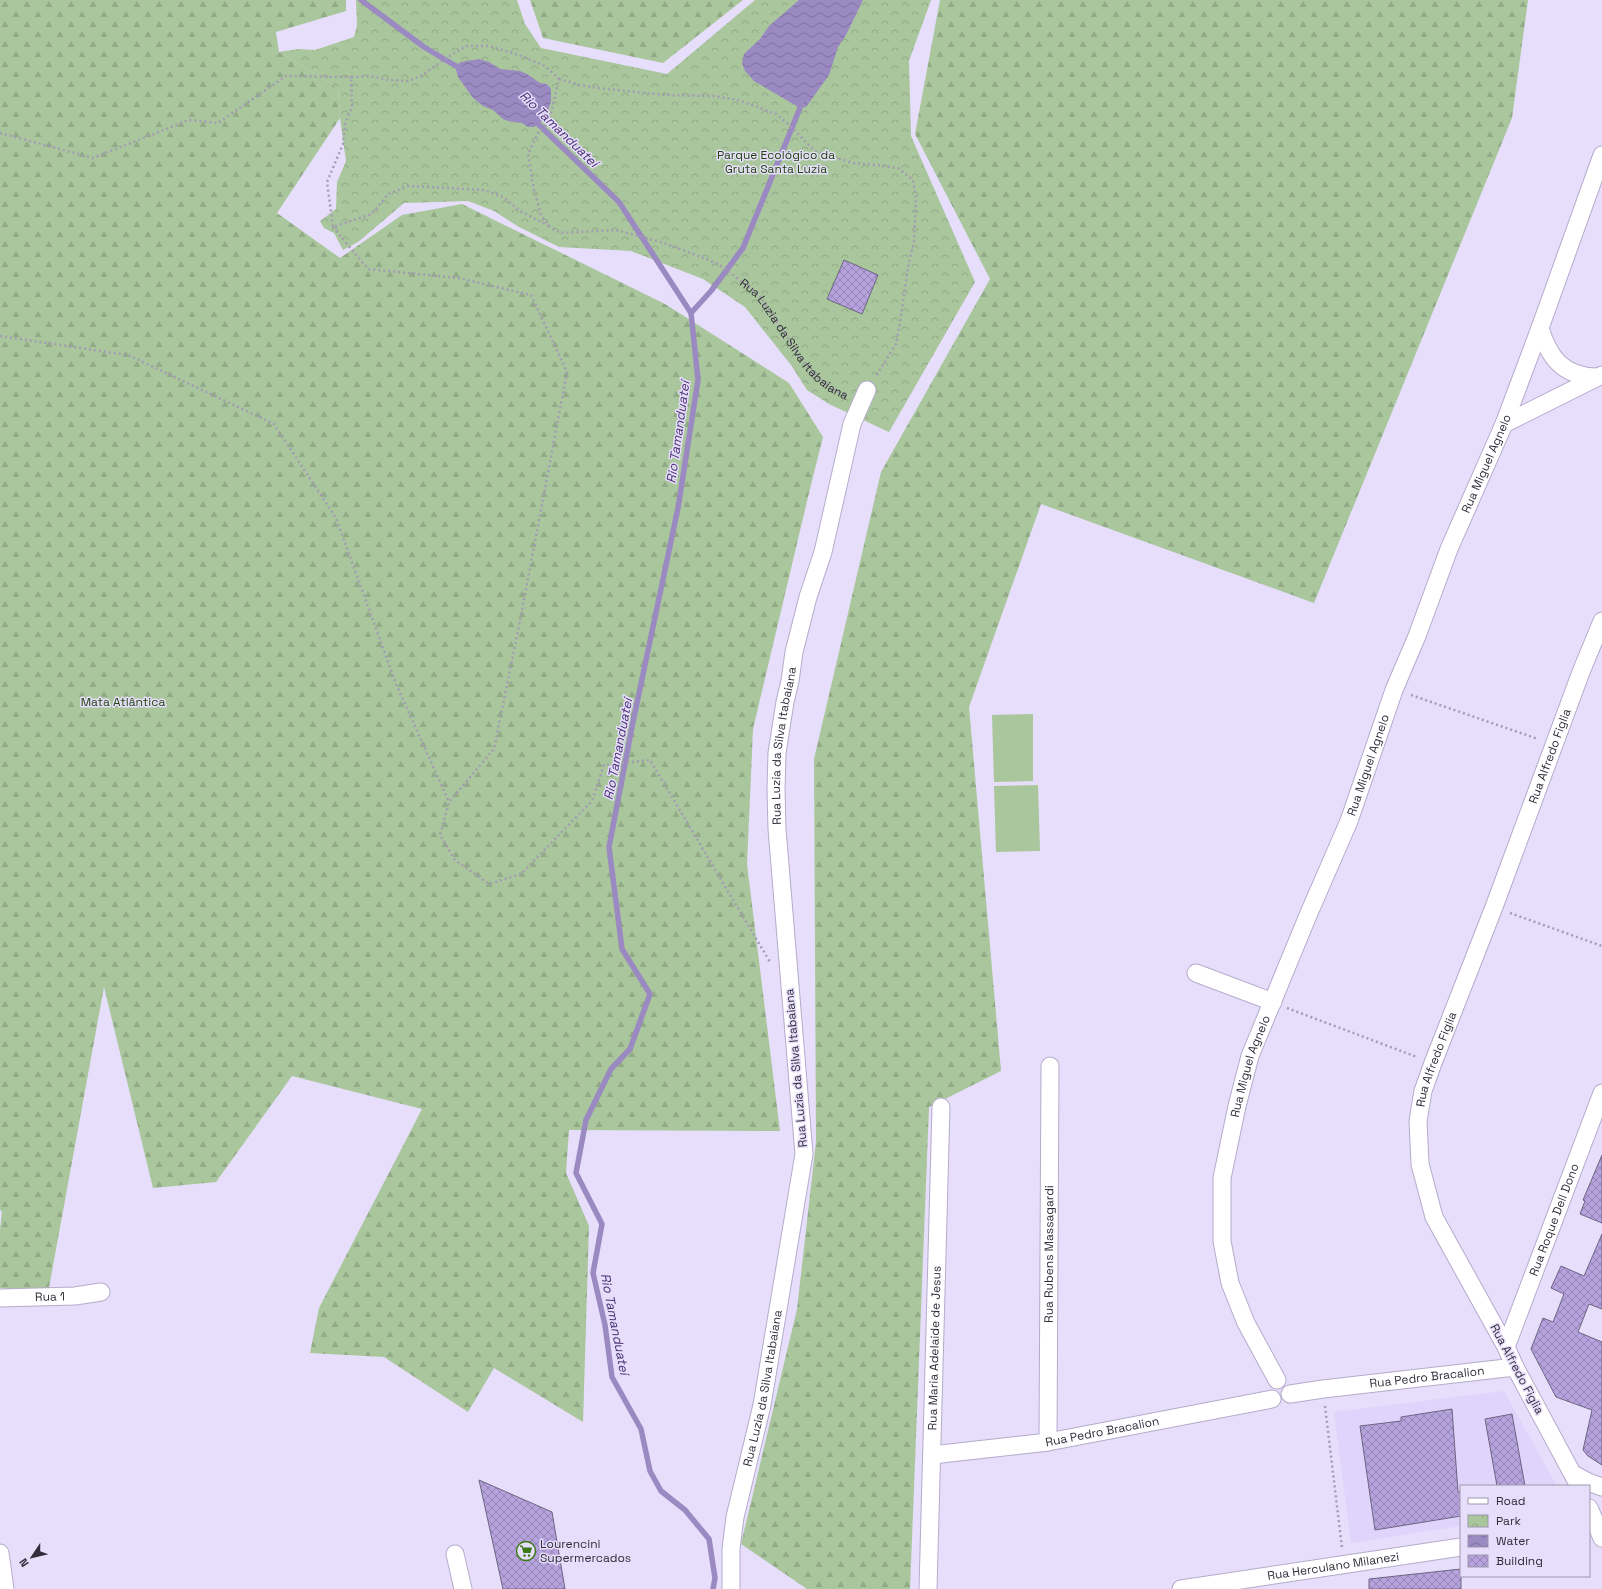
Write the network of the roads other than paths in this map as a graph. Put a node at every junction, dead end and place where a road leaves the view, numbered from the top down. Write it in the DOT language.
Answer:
graph roads {
  1 [pos="1602,156"];
  2 [pos="1540,328"];
  3 [pos="1599,376"];
  4 [pos="867,390"];
  5 [pos="1504,424"];
  6 [pos="1602,621"];
  7 [pos="1196,973"];
  8 [pos="1273,1002"];
  9 [pos="1050,1066"];
  10 [pos="1602,1093"];
  11 [pos="941,1107"];
  12 [pos="101,1292"];
  13 [pos="0,1298"];
  14 [pos="1506,1347"];
  15 [pos="1515,1367"];
  16 [pos="1277,1380"];
  17 [pos="1290,1394"];
  18 [pos="1272,1399"];
  19 [pos="1048,1442"];
  20 [pos="932,1455"];
  21 [pos="1576,1480"];
  22 [pos="1602,1487"];
  23 [pos="1590,1510"];
  24 [pos="1598,1528"];
  25 [pos="1460,1547"];
  26 [pos="0,1553"];
  27 [pos="455,1554"];
  28 [pos="5,1589"];
  29 [pos="463,1589"];
  30 [pos="731,1589"];
  31 [pos="928,1589"];
  32 [pos="1181,1589"];
  1 -- 2 [label="street, Rua Miguel Agnelo"];
  2 -- 3 [label="street"];
  2 -- 5 [label="street, Rua Miguel Agnelo"];
  3 -- 5 [label="street"];
  4 -- 30 [label="street, Rua Luzia da Silva Itabaiana"];
  5 -- 8 [label="street, Rua Miguel Agnelo"];
  6 -- 14 [label="street, Rua Alfredo Figlia"];
  7 -- 8 [label="street"];
  8 -- 16 [label="street, Rua Miguel Agnelo"];
  9 -- 19 [label="street, Rua Rubens Massagardi"];
  10 -- 14 [label="street, Rua Roque Dell Dono"];
  11 -- 20 [label="street, Rua Maria Adelaide de Jesus"];
  12 -- 13 [label="street, Rua 1"];
  14 -- 15 [label="street, Rua Alfredo Figlia"];
  15 -- 17 [label="street, Rua Pedro Bracalion"];
  15 -- 21 [label="street, Rua Alfredo Figlia"];
  16 -- 17 [label="street"];
  16 -- 18 [label="street"];
  17 -- 18 [label="street"];
  18 -- 19 [label="street, Rua Pedro Bracalion"];
  19 -- 20 [label="street, Rua Pedro Bracalion"];
  20 -- 31 [label="street, Rua Maria Adelaide de Jesus"];
  21 -- 22 [label="street"];
  23 -- 24 [label="street"];
  25 -- 32 [label="street, Rua Herculano Milanezi"];
  26 -- 28 [label="street"];
  27 -- 29 [label="street"];
}
